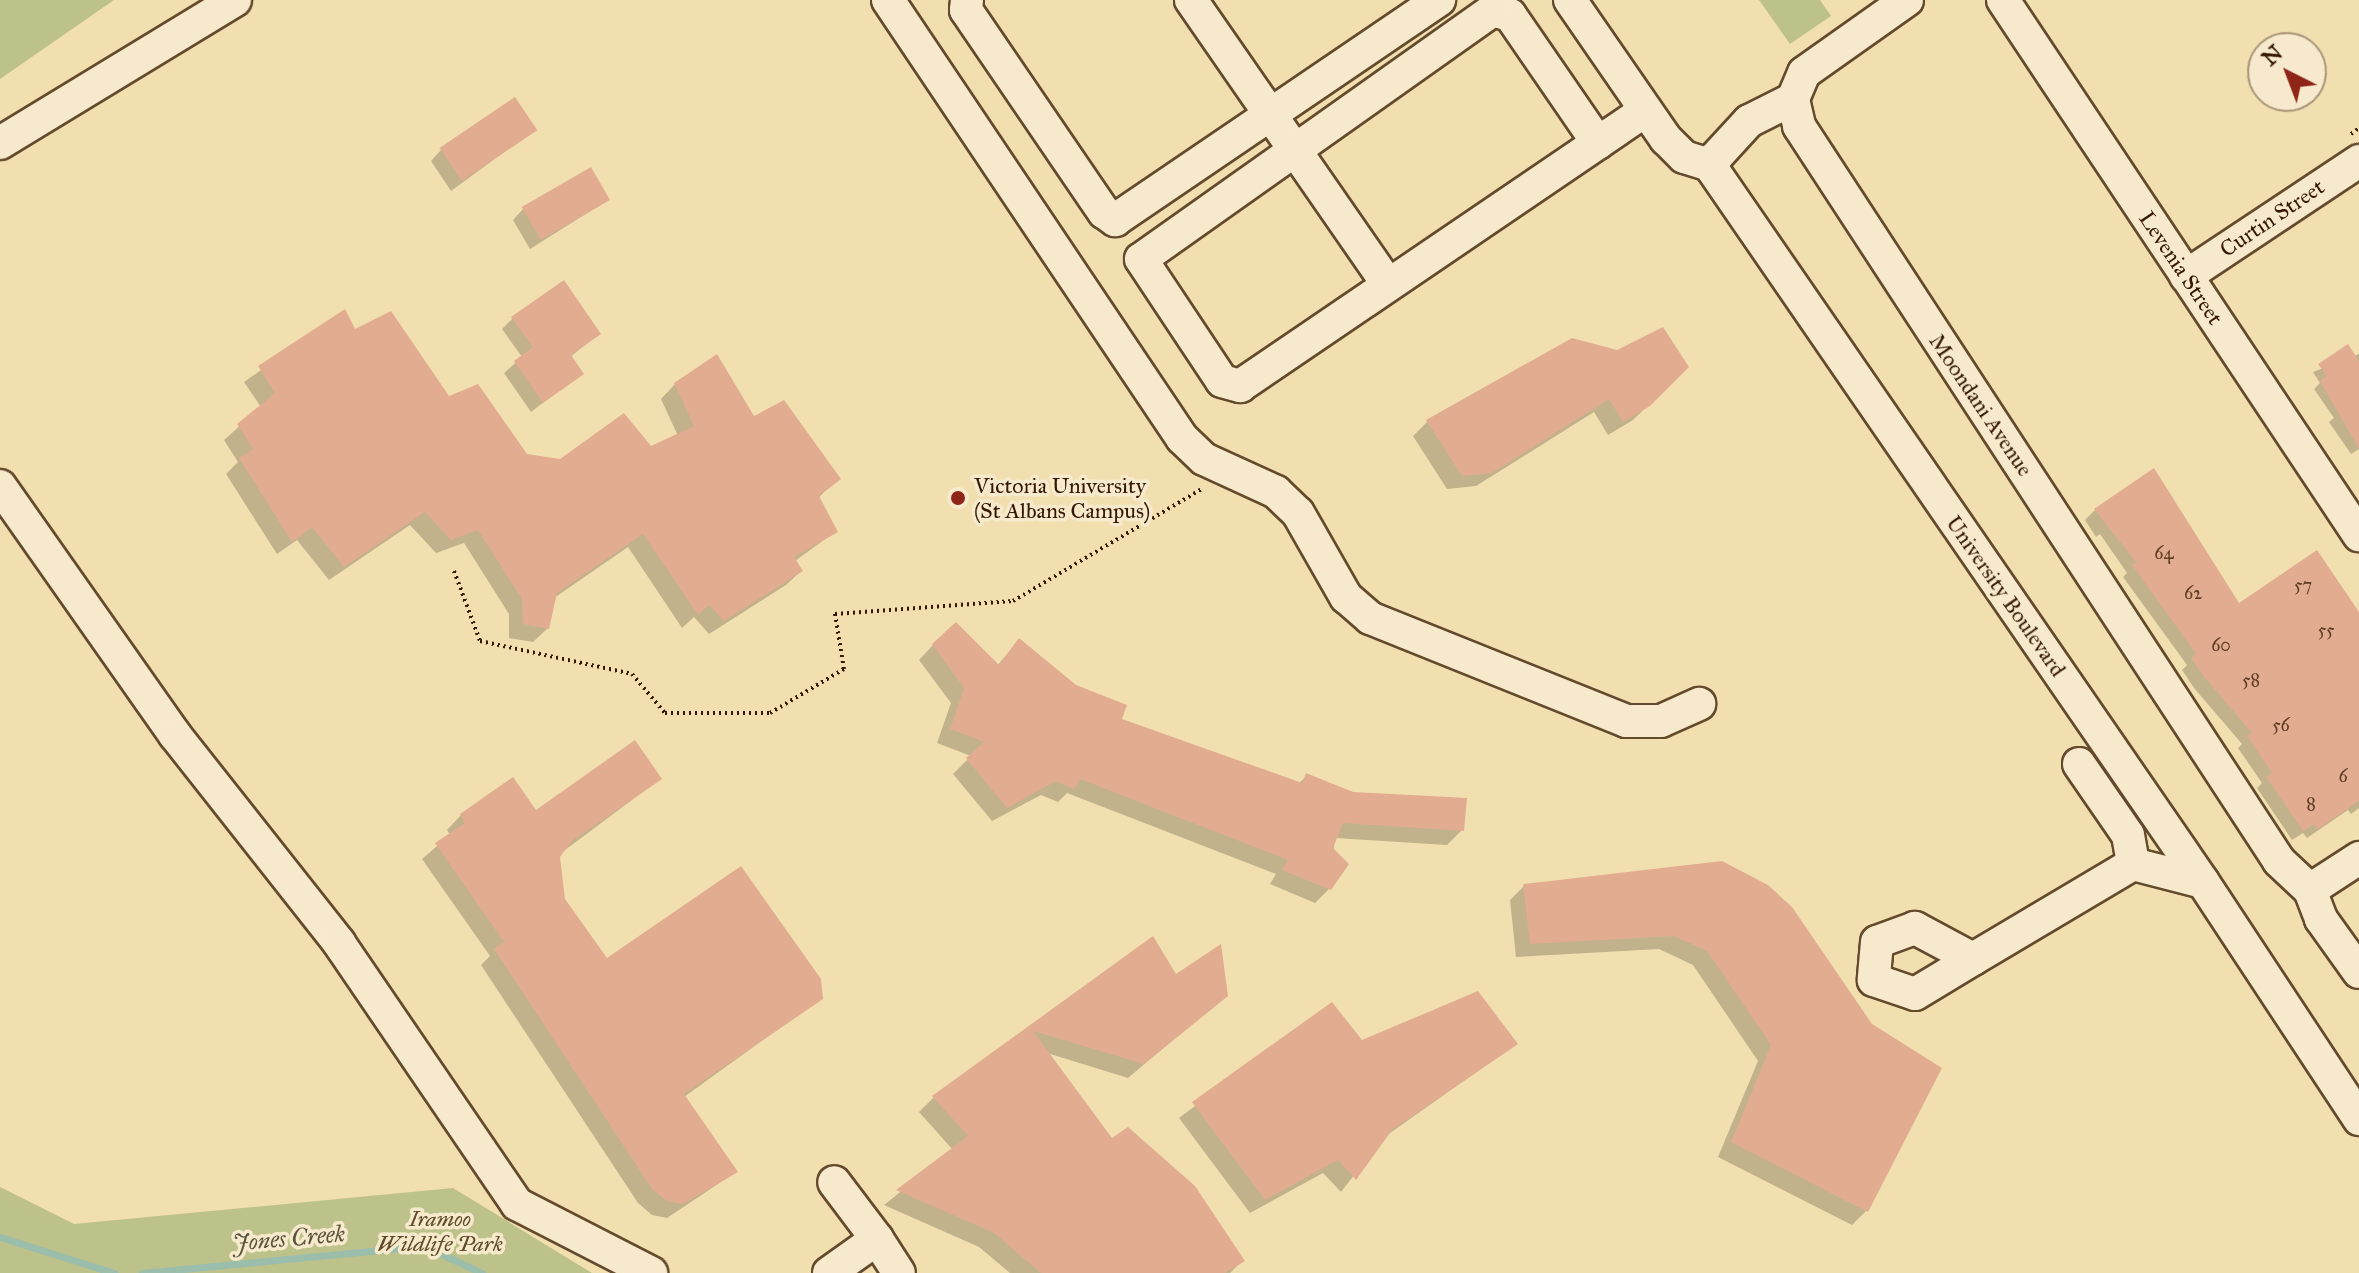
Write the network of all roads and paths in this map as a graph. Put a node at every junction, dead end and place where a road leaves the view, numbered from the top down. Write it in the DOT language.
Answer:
graph roads {
  1 [pos="235,0"];
  2 [pos="889,0"];
  3 [pos="967,0"];
  4 [pos="1191,0"];
  5 [pos="1439,0"];
  6 [pos="1570,0"];
  7 [pos="1907,0"];
  8 [pos="2003,0"];
  9 [pos="1793,99"];
  10 [pos="1645,111"];
  11 [pos="1271,116"];
  12 [pos="0,143"];
  13 [pos="1598,143"];
  14 [pos="1294,148"];
  15 [pos="2359,161"];
  16 [pos="1711,165"];
  17 [pos="2186,276"];
  18 [pos="1388,285"];
  19 [pos="1230,473"];
  20 [pos="0,486"];
  21 [pos="2359,535"];
  22 [pos="454,571"];
  23 [pos="1699,704"];
  24 [pos="2079,764"];
  25 [pos="2359,858"];
  26 [pos="2133,864"];
  27 [pos="2203,882"];
  28 [pos="2318,885"];
  29 [pos="1973,959"];
  30 [pos="2352,961"];
  31 [pos="2359,1119"];
  32 [pos="834,1182"];
  33 [pos="877,1239"];
  34 [pos="651,1273"];
  35 [pos="829,1273"];
  36 [pos="899,1273"];
  1 -- 12 [label="street"];
  2 -- 19 [label="street"];
  3 -- 11 [label="street"];
  4 -- 11 [label="street"];
  5 -- 11 [label="street"];
  6 -- 10 [label="street"];
  7 -- 9 [label="street"];
  8 -- 17 [label="street, Levenia Street"];
  9 -- 16 [label="street"];
  9 -- 28 [label="street, Moondani Avenue"];
  10 -- 13 [label="street"];
  10 -- 16 [label="street"];
  11 -- 14 [label="street"];
  13 -- 14 [label="street"];
  13 -- 18 [label="street"];
  14 -- 18 [label="street"];
  14 -- 18 [label="street"];
  15 -- 17 [label="street, Curtin Street"];
  16 -- 27 [label="street, University Boulevard"];
  17 -- 21 [label="street, Levenia Street"];
  19 -- 22 [label="path"];
  19 -- 23 [label="street"];
  20 -- 34 [label="street"];
  24 -- 26 [label="street"];
  25 -- 28 [label="street"];
  26 -- 27 [label="street"];
  26 -- 29 [label="street"];
  27 -- 31 [label="street, University Boulevard"];
  28 -- 30 [label="street, Moondani Avenue"];
  32 -- 33 [label="street"];
  33 -- 35 [label="street"];
  33 -- 36 [label="street"];
}
